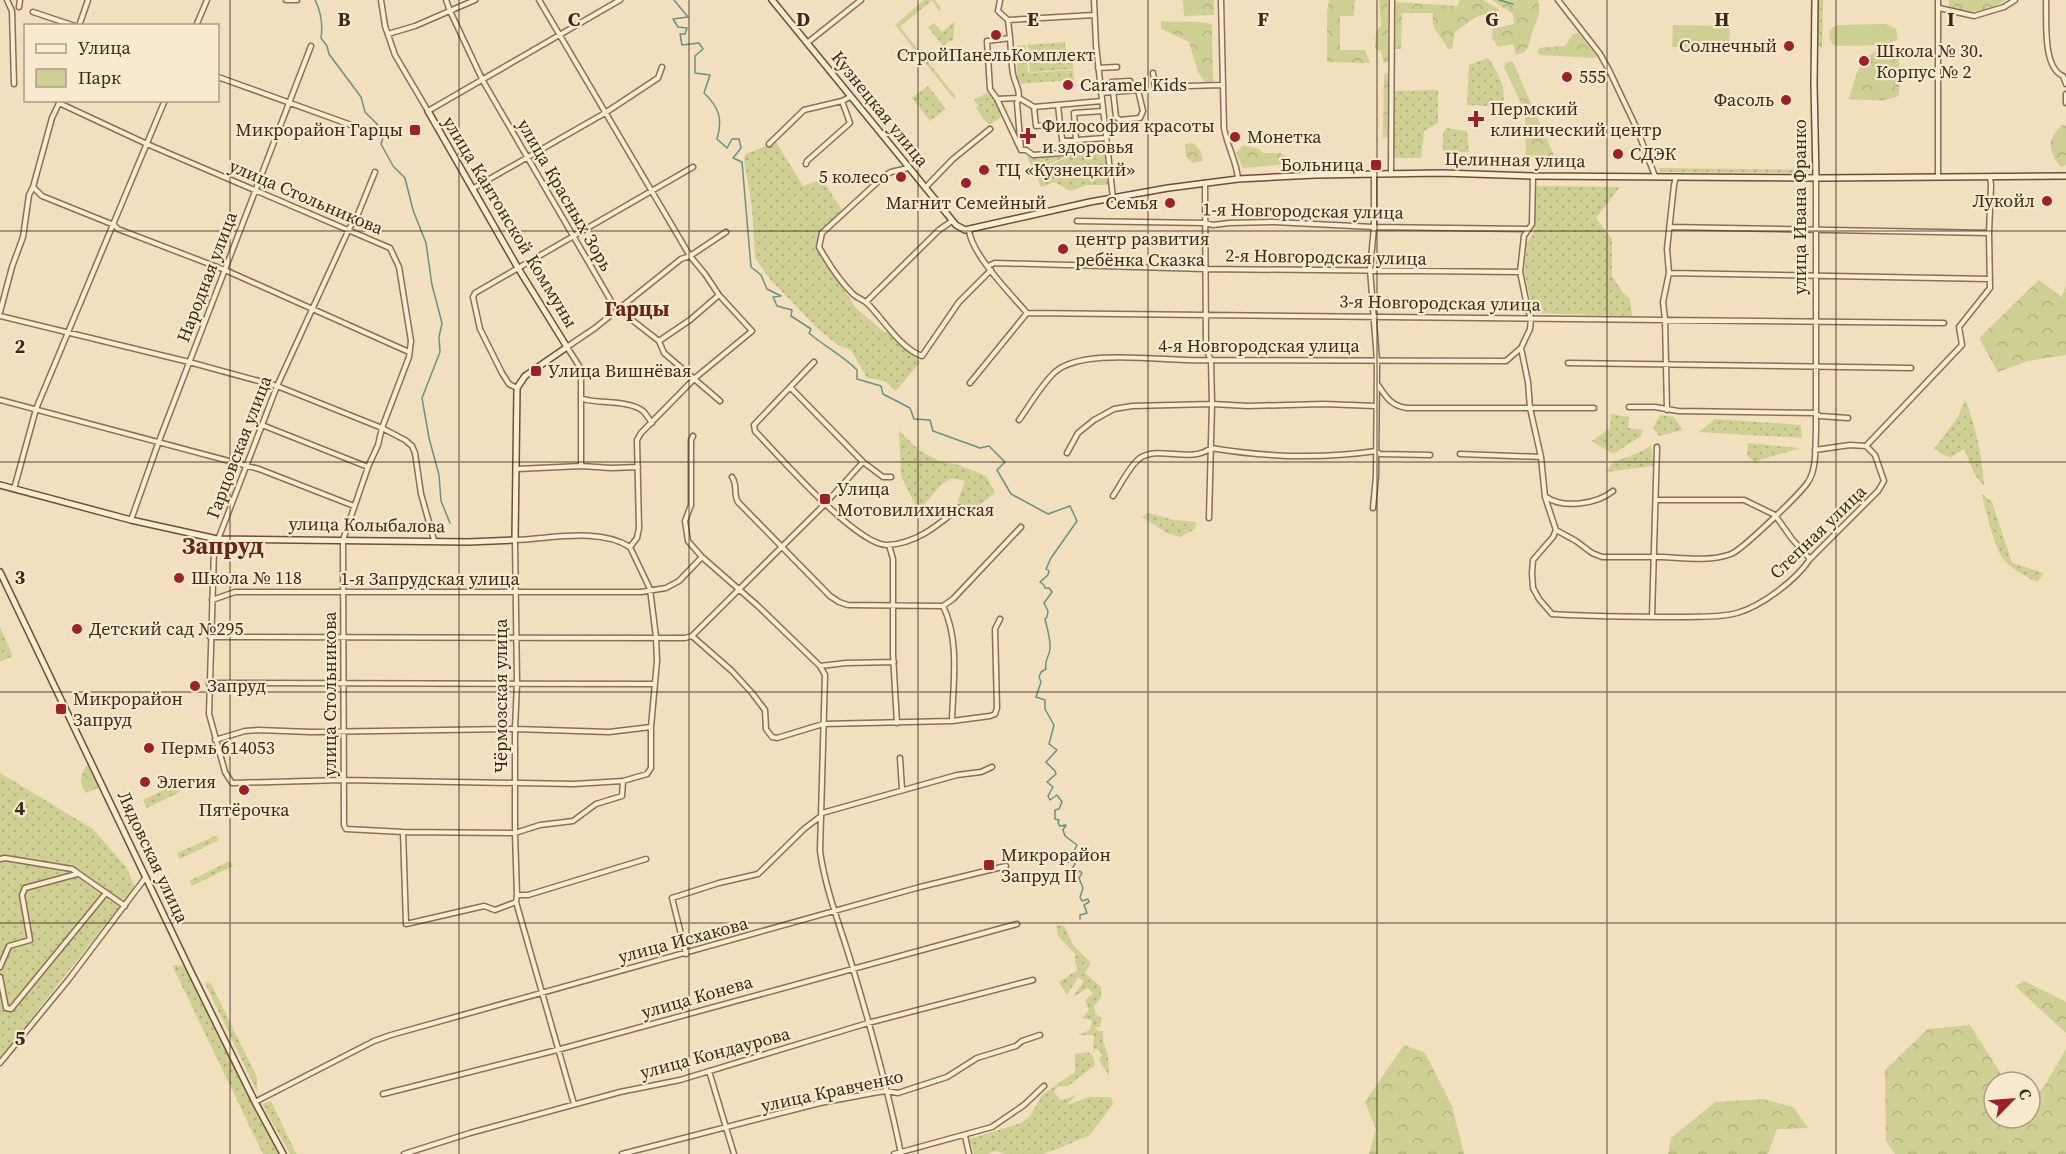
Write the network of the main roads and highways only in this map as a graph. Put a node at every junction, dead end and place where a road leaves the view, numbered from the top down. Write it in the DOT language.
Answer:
graph roads {
  1 [pos="772,0"];
  2 [pos="1815,0"];
  3 [pos="428,111"];
  4 [pos="2066,176"];
  5 [pos="1816,178"];
  6 [pos="969,230"];
  7 [pos="517,388"];
  8 [pos="0,485"];
  9 [pos="514,540"];
  10 [pos="0,572"];
  11 [pos="283,1154"];
  1 -- 6 [label="main road, Кузнецкая улица"];
  2 -- 5 [label="main road, улица Ивана Франко"];
  3 -- 7 [label="main road, улица Кантонской Коммуны"];
  4 -- 5 [label="main road, Целинная улица"];
  5 -- 6 [label="main road, Целинная улица"];
  7 -- 9 [label="main road, Чёрмозская улица"];
  8 -- 9 [label="main road, улица Колыбалова"];
  10 -- 11 [label="main road, Лядовская улица"];
}
